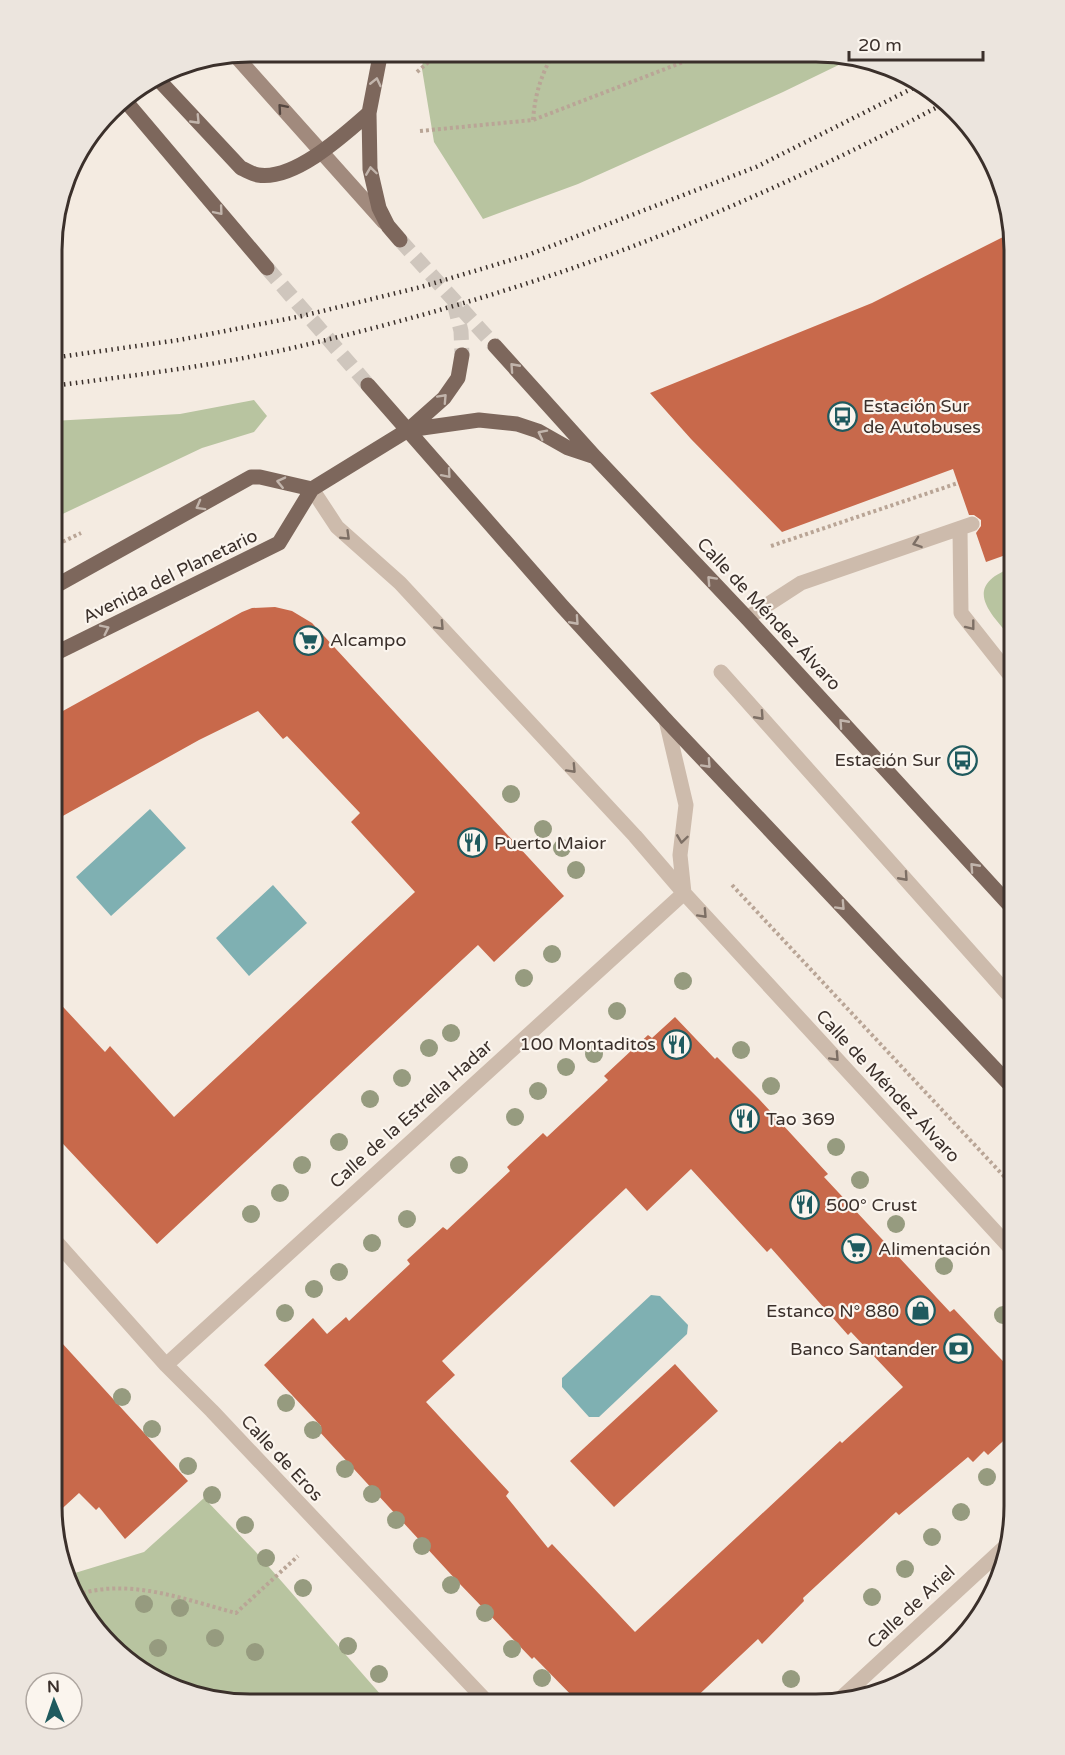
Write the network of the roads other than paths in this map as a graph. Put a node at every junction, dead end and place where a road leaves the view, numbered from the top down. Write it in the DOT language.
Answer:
graph roads {
  1 [pos="241,62"];
  2 [pos="379,62"];
  3 [pos="162,84"];
  4 [pos="129,105"];
  5 [pos="369,113"];
  6 [pos="320,152"];
  7 [pos="388,226"];
  8 [pos="400,240"];
  9 [pos="267,268"];
  10 [pos="495,346"];
  11 [pos="462,355"];
  12 [pos="368,385"];
  13 [pos="408,430"];
  14 [pos="595,457"];
  15 [pos="312,489"];
  16 [pos="62,582"];
  17 [pos="747,618"];
  18 [pos="62,650"];
  19 [pos="1004,667"];
  20 [pos="721,672"];
  21 [pos="666,720"];
  22 [pos="684,893"];
  23 [pos="1003,899"];
  24 [pos="1003,989"];
  25 [pos="1003,1078"];
  26 [pos="1003,1240"];
  27 [pos="62,1248"];
  28 [pos="166,1365"];
  29 [pos="997,1554"];
  30 [pos="849,1690"];
  31 [pos="479,1694"];
  6 -- 1 [label="main road, one-way"];
  5 -- 2 [label="main road, one-way"];
  3 -- 6 [label="main road, one-way"];
  4 -- 9 [label="main road, one-way"];
  5 -- 6 [label="main road"];
  7 -- 5 [label="main road, one-way"];
  6 -- 7 [label="main road"];
  7 -- 8 [label="main road"];
  14 -- 10 [label="main road, Calle de Méndez Álvaro, one-way"];
  13 -- 11 [label="main road, one-way"];
  12 -- 13 [label="main road"];
  14 -- 13 [label="main road, one-way"];
  13 -- 15 [label="main road, Avenida del Planetario"];
  13 -- 21 [label="main road, one-way"];
  17 -- 14 [label="main road, Calle de Méndez Álvaro, one-way"];
  15 -- 16 [label="main road, one-way"];
  18 -- 15 [label="main road, Avenida del Planetario, one-way"];
  15 -- 22 [label="street, Calle de Méndez Álvaro, one-way"];
  17 -- 19 [label="street"];
  23 -- 17 [label="main road, Calle de Méndez Álvaro, one-way"];
  20 -- 24 [label="street, one-way"];
  21 -- 22 [label="street, one-way"];
  21 -- 25 [label="main road, one-way"];
  22 -- 26 [label="street, Calle de Méndez Álvaro, one-way"];
  22 -- 28 [label="street, Calle de la Estrella Hadar"];
  27 -- 28 [label="street, Calle de Eros"];
  28 -- 31 [label="street, Calle de Eros"];
  29 -- 30 [label="street, Calle de Ariel"];
}
